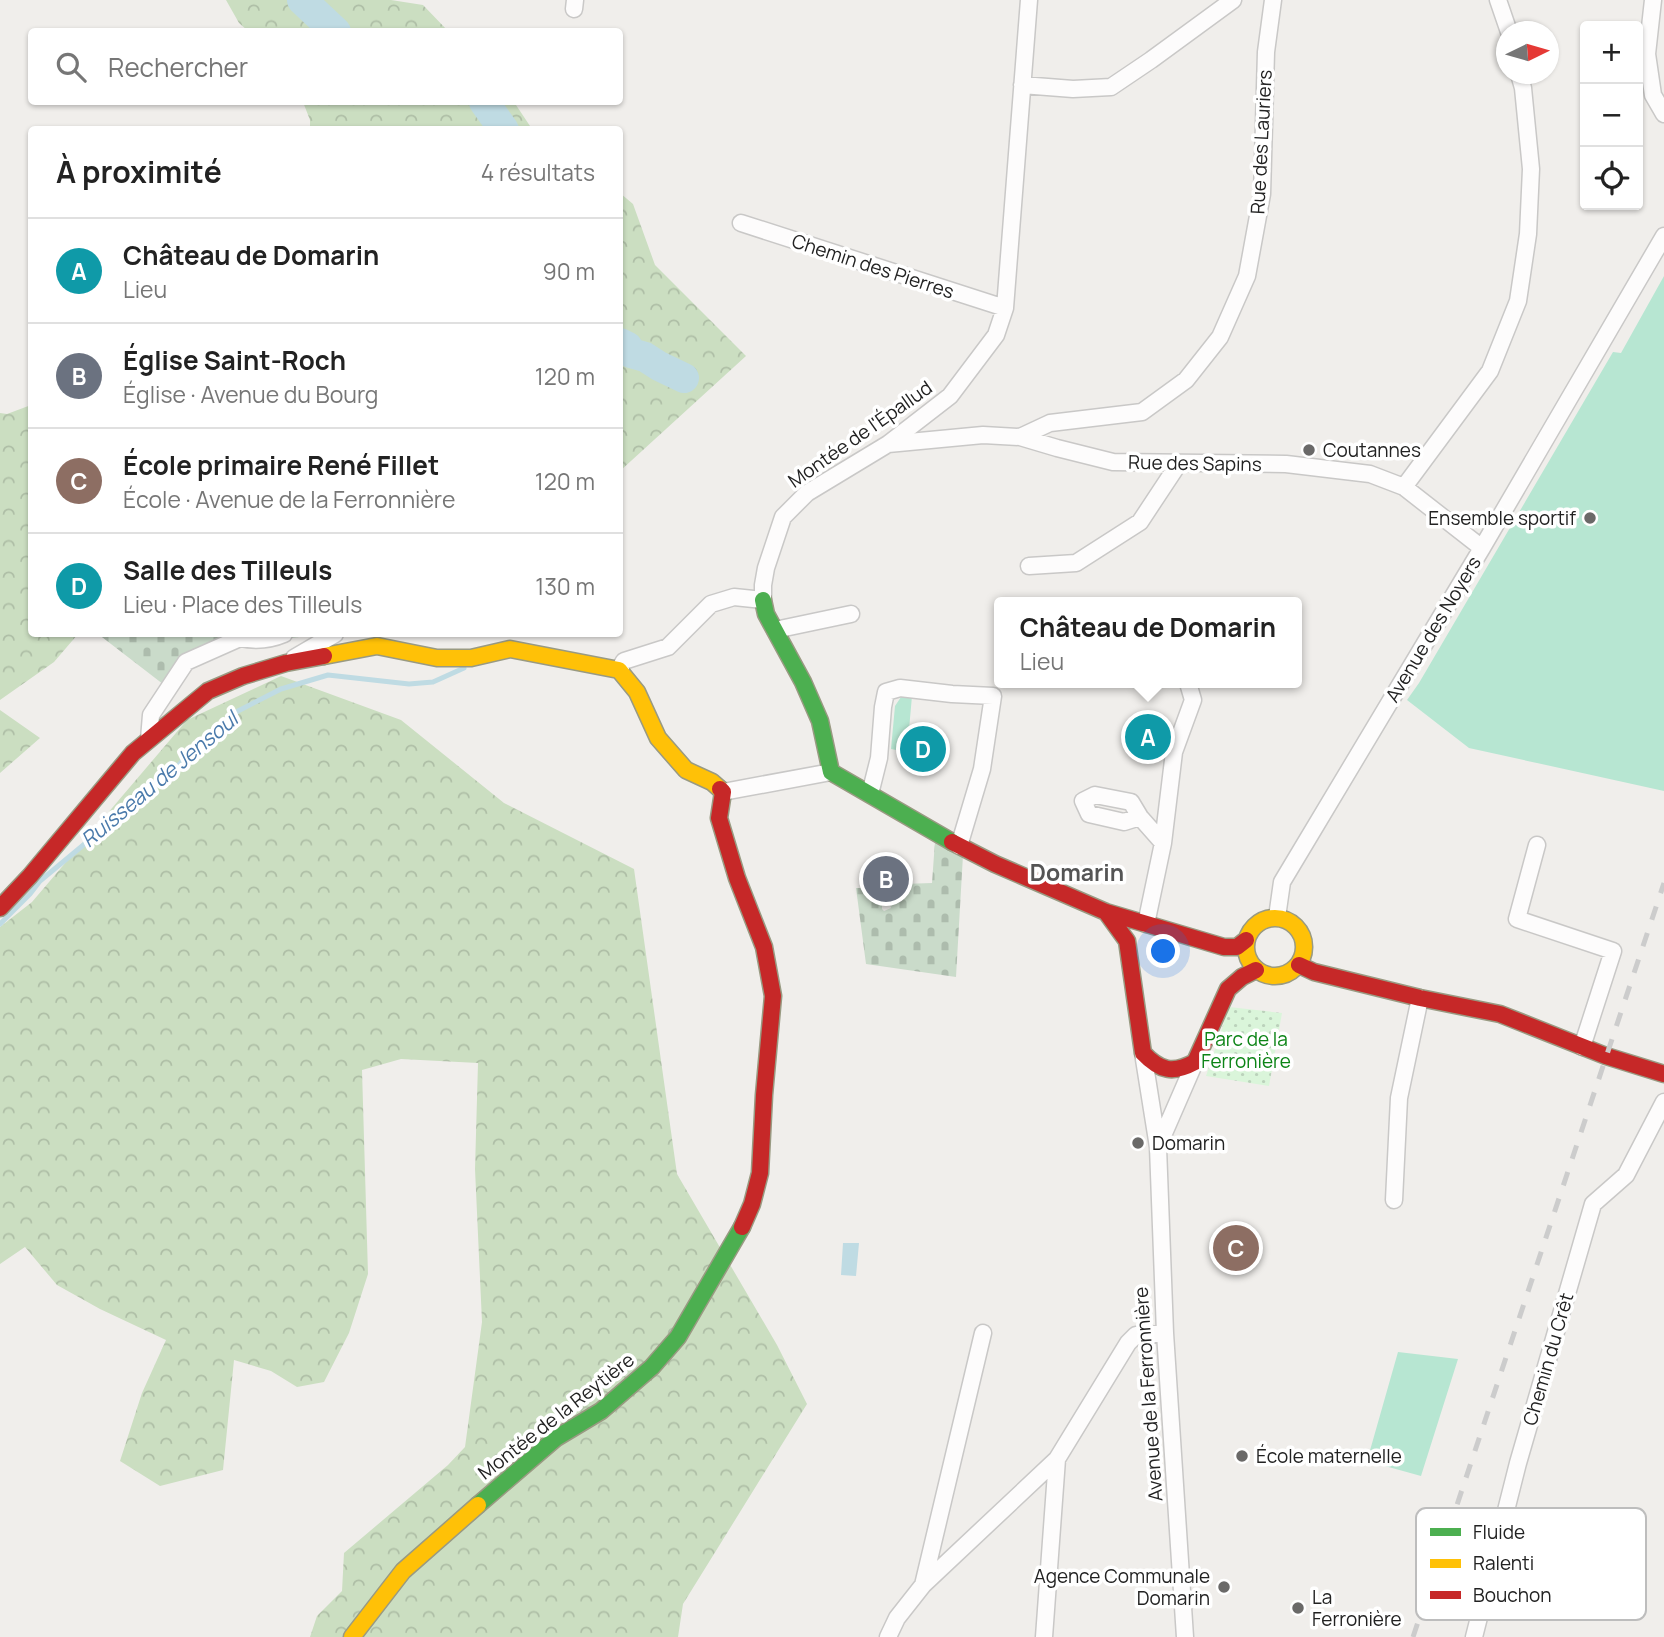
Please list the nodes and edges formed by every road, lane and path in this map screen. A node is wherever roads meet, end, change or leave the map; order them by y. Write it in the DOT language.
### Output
graph roads {
  1 [pos="1029,0"];
  2 [pos="1233,0"];
  3 [pos="1273,0"];
  4 [pos="1498,0"];
  5 [pos="1653,0"];
  6 [pos="1505,21"];
  7 [pos="1521,84"];
  8 [pos="1022,85"];
  9 [pos="1664,114"];
  10 [pos="741,223"];
  11 [pos="1664,236"];
  12 [pos="1005,308"];
  13 [pos="1020,437"];
  14 [pos="888,444"];
  15 [pos="1179,463"];
  16 [pos="1404,487"];
  17 [pos="1482,548"];
  18 [pos="1029,565"];
  19 [pos="762,600"];
  20 [pos="851,614"];
  21 [pos="775,630"];
  22 [pos="241,637"];
  23 [pos="246,637"];
  24 [pos="277,637"];
  25 [pos="330,637"];
  26 [pos="286,663"];
  27 [pos="619,670"];
  28 [pos="1189,688"];
  29 [pos="149,739"];
  30 [pos="831,772"];
  31 [pos="723,792"];
  32 [pos="870,794"];
  33 [pos="1140,817"];
  34 [pos="1163,843"];
  35 [pos="1537,845"];
  36 [pos="959,846"];
  37 [pos="0,908"];
  38 [pos="1106,912"];
  39 [pos="1277,917"];
  40 [pos="1152,925"];
  41 [pos="1246,940"];
  42 [pos="1127,941"];
  43 [pos="1224,947"];
  44 [pos="1299,965"];
  45 [pos="1256,970"];
  46 [pos="1228,989"];
  47 [pos="1420,998"];
  48 [pos="1582,1047"];
  49 [pos="1143,1053"];
  50 [pos="1195,1062"];
  51 [pos="1664,1074"];
  52 [pos="1664,1102"];
  53 [pos="1158,1147"];
  54 [pos="1394,1200"];
  55 [pos="983,1333"];
  56 [pos="1165,1333"];
  57 [pos="1057,1459"];
  58 [pos="1507,1508"];
  59 [pos="923,1585"];
  60 [pos="1478,1620"];
  61 [pos="352,1637"];
  62 [pos="888,1637"];
  63 [pos="1044,1637"];
  64 [pos="1185,1637"];
  65 [pos="1474,1637"];
  1 -- 8 [label="street, Montée de l'Épallud"];
  2 -- 8 [label="street"];
  3 -- 13 [label="street, Rue des Lauriers"];
  4 -- 6 [label="street"];
  5 -- 9 [label="street"];
  7 -- 16 [label="street"];
  8 -- 12 [label="street, Montée de l'Épallud"];
  10 -- 12 [label="street, Chemin des Pierres"];
  11 -- 17 [label="street, Avenue des Noyers"];
  12 -- 14 [label="street, Montée de l'Épallud"];
  13 -- 14 [label="street, Rue des Sapins"];
  13 -- 15 [label="street, Rue des Sapins"];
  14 -- 19 [label="street, Montée de l'Épallud"];
  15 -- 16 [label="street, Rue des Sapins"];
  15 -- 18 [label="street"];
  16 -- 17 [label="street, Rue des Sapins"];
  17 -- 39 [label="street, Avenue des Noyers"];
  19 -- 21 [label="street"];
  19 -- 27 [label="street"];
  20 -- 21 [label="street"];
  21 -- 30 [label="street"];
  22 -- 29 [label="street"];
  23 -- 24 [label="street"];
  25 -- 26 [label="street"];
  26 -- 27 [label="street"];
  26 -- 29 [label="street"];
  27 -- 31 [label="street"];
  28 -- 34 [label="street"];
  29 -- 37 [label="street"];
  30 -- 31 [label="street"];
  30 -- 32 [label="street"];
  31 -- 61 [label="street, Montée de la Reytière"];
  32 -- 36 [label="street"];
  32 -- 36 [label="street"];
  33 -- 34 [label="street"];
  34 -- 40 [label="street"];
  35 -- 48 [label="street"];
  36 -- 38 [label="street"];
  38 -- 40 [label="street"];
  38 -- 42 [label="street, Avenue de la Ferronnière"];
  39 -- 41 [label="street"];
  39 -- 44 [label="street"];
  40 -- 42 [label="street"];
  40 -- 43 [label="street"];
  41 -- 43 [label="street"];
  41 -- 45 [label="street"];
  42 -- 49 [label="street, Avenue de la Ferronnière"];
  43 -- 46 [label="street"];
  44 -- 45 [label="street"];
  44 -- 47 [label="street"];
  45 -- 46 [label="street"];
  46 -- 50 [label="street, Avenue de la Ferronnière"];
  47 -- 48 [label="street"];
  47 -- 54 [label="street"];
  48 -- 51 [label="street"];
  49 -- 50 [label="street"];
  49 -- 53 [label="street, Avenue de la Ferronnière"];
  50 -- 53 [label="street, Avenue de la Ferronnière"];
  52 -- 58 [label="street, Chemin du Crêt"];
  53 -- 56 [label="street, Avenue de la Ferronnière"];
  55 -- 59 [label="street"];
  56 -- 57 [label="street"];
  56 -- 64 [label="street, Avenue de la Ferronnière"];
  57 -- 59 [label="street"];
  57 -- 63 [label="street"];
  59 -- 62 [label="street"];
  60 -- 65 [label="street, Chemin du Crêt"];
}
